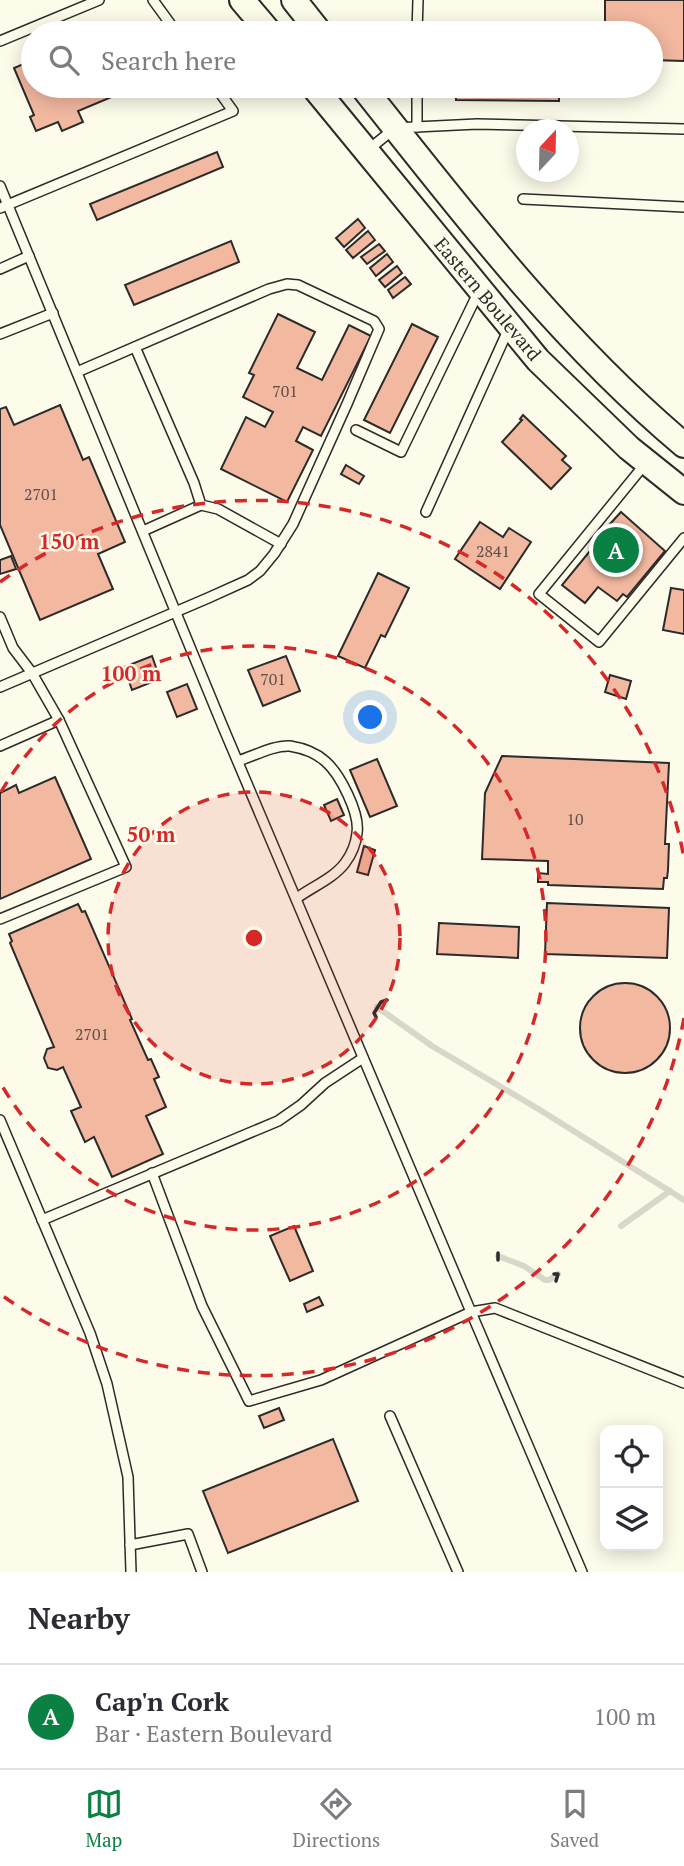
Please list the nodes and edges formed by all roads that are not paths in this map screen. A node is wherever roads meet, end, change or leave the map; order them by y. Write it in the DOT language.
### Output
graph roads {
  1 [pos="99,0"];
  2 [pos="153,0"];
  3 [pos="242,0"];
  4 [pos="294,0"];
  5 [pos="418,0"];
  6 [pos="48,21"];
  7 [pos="168,21"];
  8 [pos="260,21"];
  9 [pos="311,21"];
  10 [pos="417,21"];
  11 [pos="21,32"];
  12 [pos="0,41"];
  13 [pos="224,98"];
  14 [pos="323,98"];
  15 [pos="375,98"];
  16 [pos="414,98"];
  17 [pos="406,127"];
  18 [pos="684,129"];
  19 [pos="367,151"];
  20 [pos="0,186"];
  21 [pos="523,199"];
  22 [pos="4,206"];
  23 [pos="684,207"];
  24 [pos="29,256"];
  25 [pos="0,269"];
  26 [pos="479,289"];
  27 [pos="53,313"];
  28 [pos="509,327"];
  29 [pos="0,334"];
  30 [pos="135,347"];
  31 [pos="77,372"];
  32 [pos="356,430"];
  33 [pos="684,445"];
  34 [pos="646,463"];
  35 [pos="684,492"];
  36 [pos="201,505"];
  37 [pos="426,512"];
  38 [pos="143,531"];
  39 [pos="684,538"];
  40 [pos="281,544"];
  41 [pos="177,612"];
  42 [pos="0,617"];
  43 [pos="32,673"];
  44 [pos="0,687"];
  45 [pos="59,720"];
  46 [pos="0,746"];
  47 [pos="239,761"];
  48 [pos="297,898"];
  49 [pos="0,919"];
  50 [pos="363,1058"];
  51 [pos="0,1120"];
  52 [pos="152,1173"];
  53 [pos="42,1220"];
  54 [pos="471,1312"];
  55 [pos="684,1383"];
  56 [pos="390,1416"];
  57 [pos="130,1545"];
  58 [pos="131,1572"];
  59 [pos="202,1572"];
  60 [pos="458,1572"];
  61 [pos="582,1572"];
  1 -- 6 [label="lane"];
  2 -- 7 [label="lane"];
  3 -- 8 [label="main road"];
  4 -- 9 [label="main road"];
  5 -- 10 [label="lane"];
  11 -- 12 [label="lane"];
  13 -- 22 [label="lane"];
  14 -- 19 [label="main road, Eastern Boulevard"];
  15 -- 17 [label="main road, Eastern Boulevard"];
  16 -- 17 [label="lane"];
  17 -- 18 [label="lane"];
  17 -- 19 [label="lane"];
  17 -- 33 [label="main road, Eastern Boulevard"];
  19 -- 26 [label="main road, Eastern Boulevard"];
  20 -- 22 [label="lane"];
  21 -- 23 [label="lane"];
  22 -- 24 [label="lane"];
  24 -- 25 [label="lane"];
  24 -- 27 [label="lane"];
  26 -- 28 [label="main road, Eastern Boulevard"];
  26 -- 32 [label="lane"];
  27 -- 29 [label="lane"];
  27 -- 31 [label="lane"];
  28 -- 34 [label="main road, Eastern Boulevard"];
  28 -- 37 [label="lane"];
  30 -- 31 [label="lane"];
  30 -- 36 [label="lane"];
  30 -- 40 [label="lane"];
  31 -- 38 [label="lane"];
  34 -- 35 [label="main road, Eastern Boulevard"];
  34 -- 39 [label="lane"];
  36 -- 38 [label="lane"];
  36 -- 40 [label="lane"];
  38 -- 41 [label="lane"];
  40 -- 41 [label="lane"];
  41 -- 43 [label="lane"];
  41 -- 47 [label="lane"];
  42 -- 43 [label="lane"];
  43 -- 44 [label="lane"];
  43 -- 45 [label="lane"];
  45 -- 46 [label="lane"];
  45 -- 49 [label="lane"];
  47 -- 48 [label="lane"];
  47 -- 48 [label="lane"];
  48 -- 50 [label="lane"];
  50 -- 52 [label="lane"];
  50 -- 54 [label="lane"];
  51 -- 53 [label="lane"];
  52 -- 53 [label="lane"];
  52 -- 54 [label="lane"];
  53 -- 57 [label="lane"];
  54 -- 55 [label="lane"];
  54 -- 61 [label="lane"];
  56 -- 60 [label="lane"];
  57 -- 58 [label="lane"];
  57 -- 59 [label="lane"];
}
